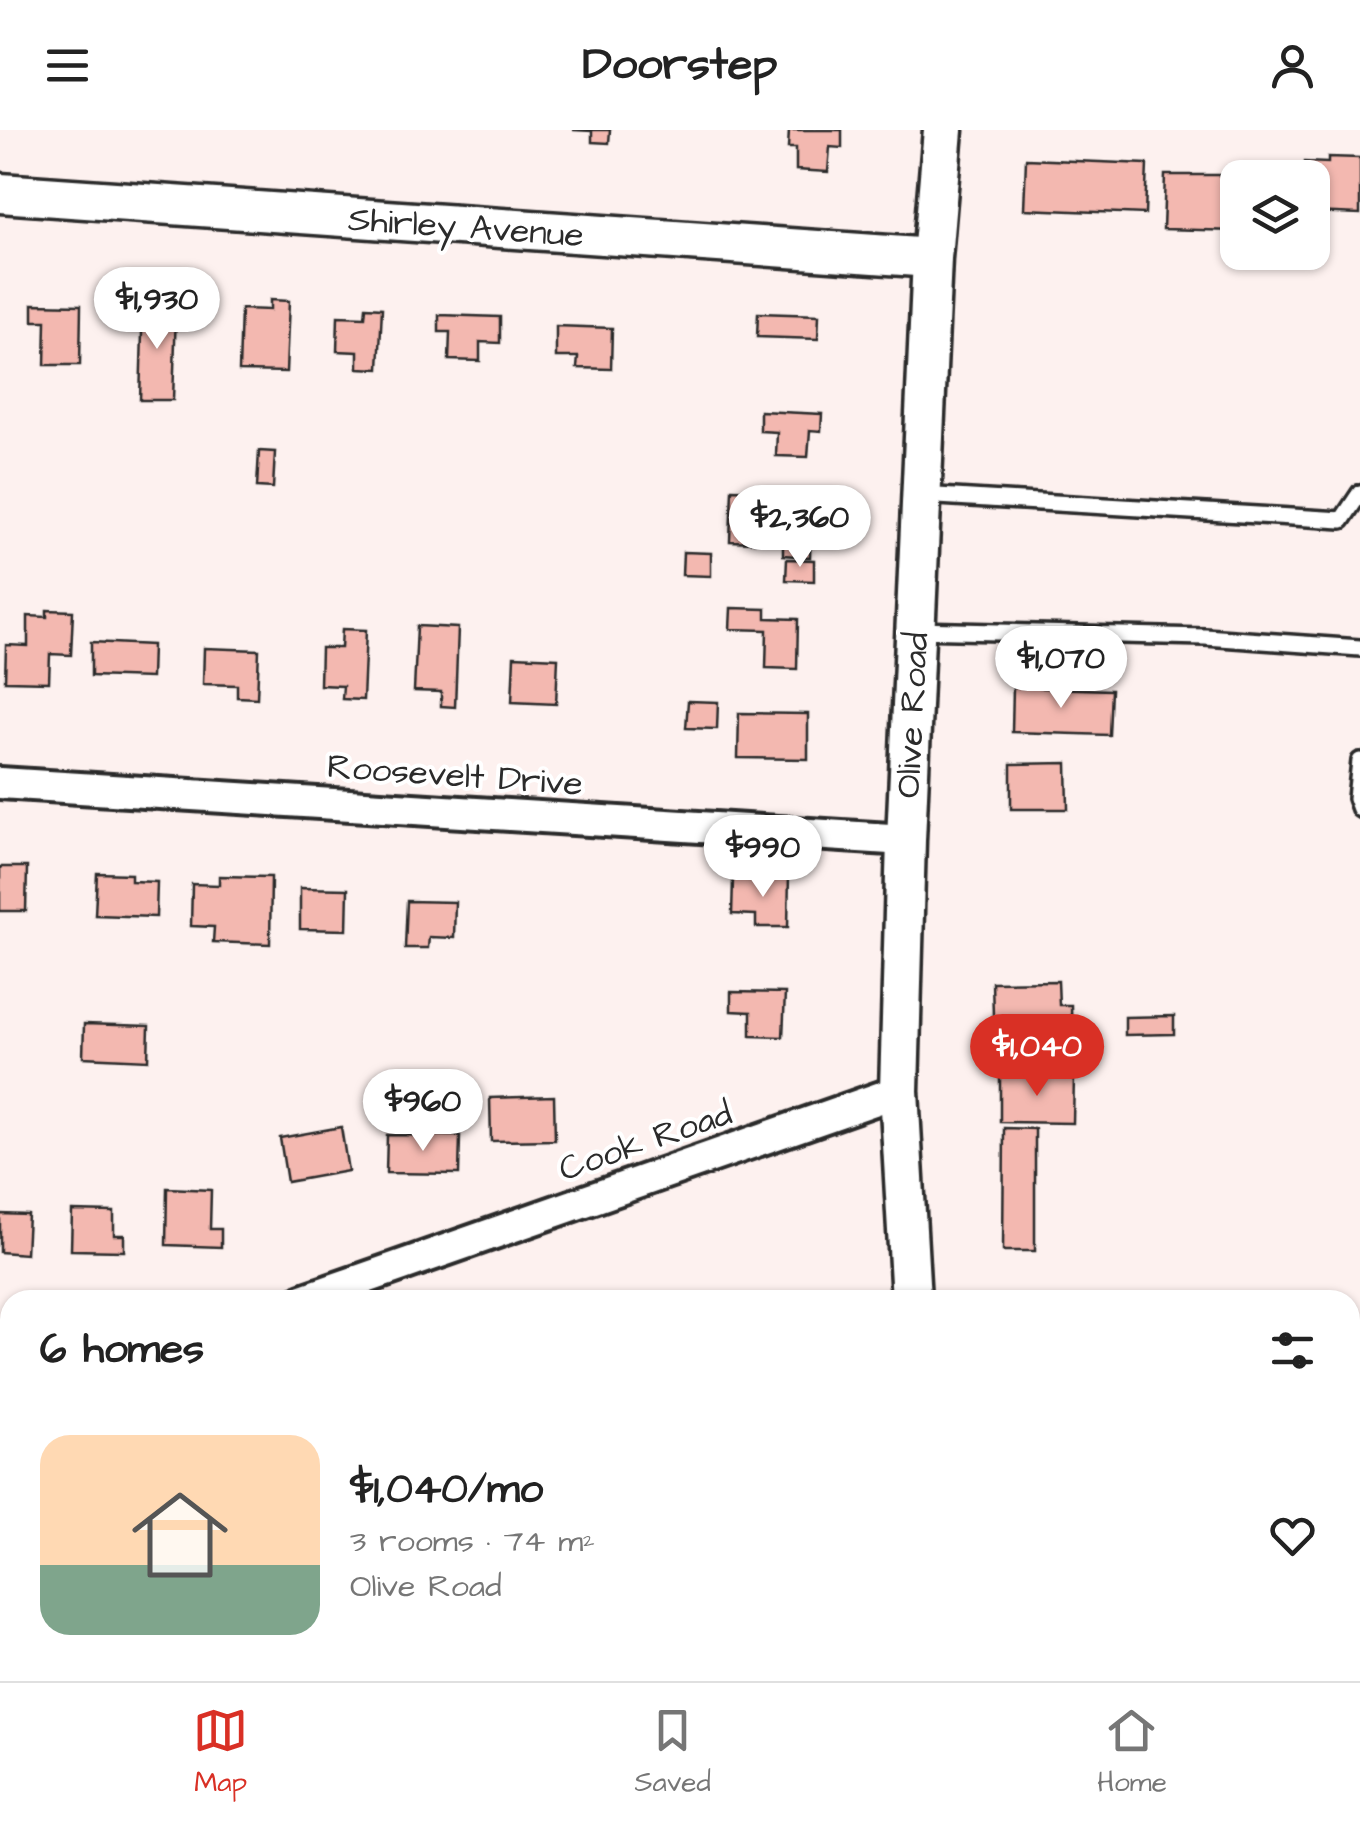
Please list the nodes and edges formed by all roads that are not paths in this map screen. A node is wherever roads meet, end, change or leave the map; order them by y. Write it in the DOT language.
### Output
graph roads {
  1 [pos="943,130"];
  2 [pos="0,193"];
  3 [pos="932,258"];
  4 [pos="1360,493"];
  5 [pos="921,495"];
  6 [pos="1342,520"];
  7 [pos="1360,521"];
  8 [pos="915,630"];
  9 [pos="1360,648"];
  10 [pos="1360,761"];
  11 [pos="0,783"];
  12 [pos="1360,809"];
  13 [pos="906,840"];
  14 [pos="899,1090"];
  15 [pos="331,1290"];
  16 [pos="910,1290"];
  1 -- 3 [label="street, Olive Road"];
  2 -- 3 [label="street, Shirley Avenue"];
  3 -- 5 [label="street, Olive Road"];
  4 -- 6 [label="lane"];
  5 -- 6 [label="lane"];
  5 -- 8 [label="street, Olive Road"];
  6 -- 7 [label="lane"];
  8 -- 9 [label="lane"];
  8 -- 13 [label="street, Olive Road"];
  10 -- 12 [label="lane"];
  11 -- 13 [label="street, Roosevelt Drive"];
  13 -- 14 [label="street, Olive Road"];
  14 -- 15 [label="street, Cook Road"];
  14 -- 16 [label="street, Olive Road"];
}
